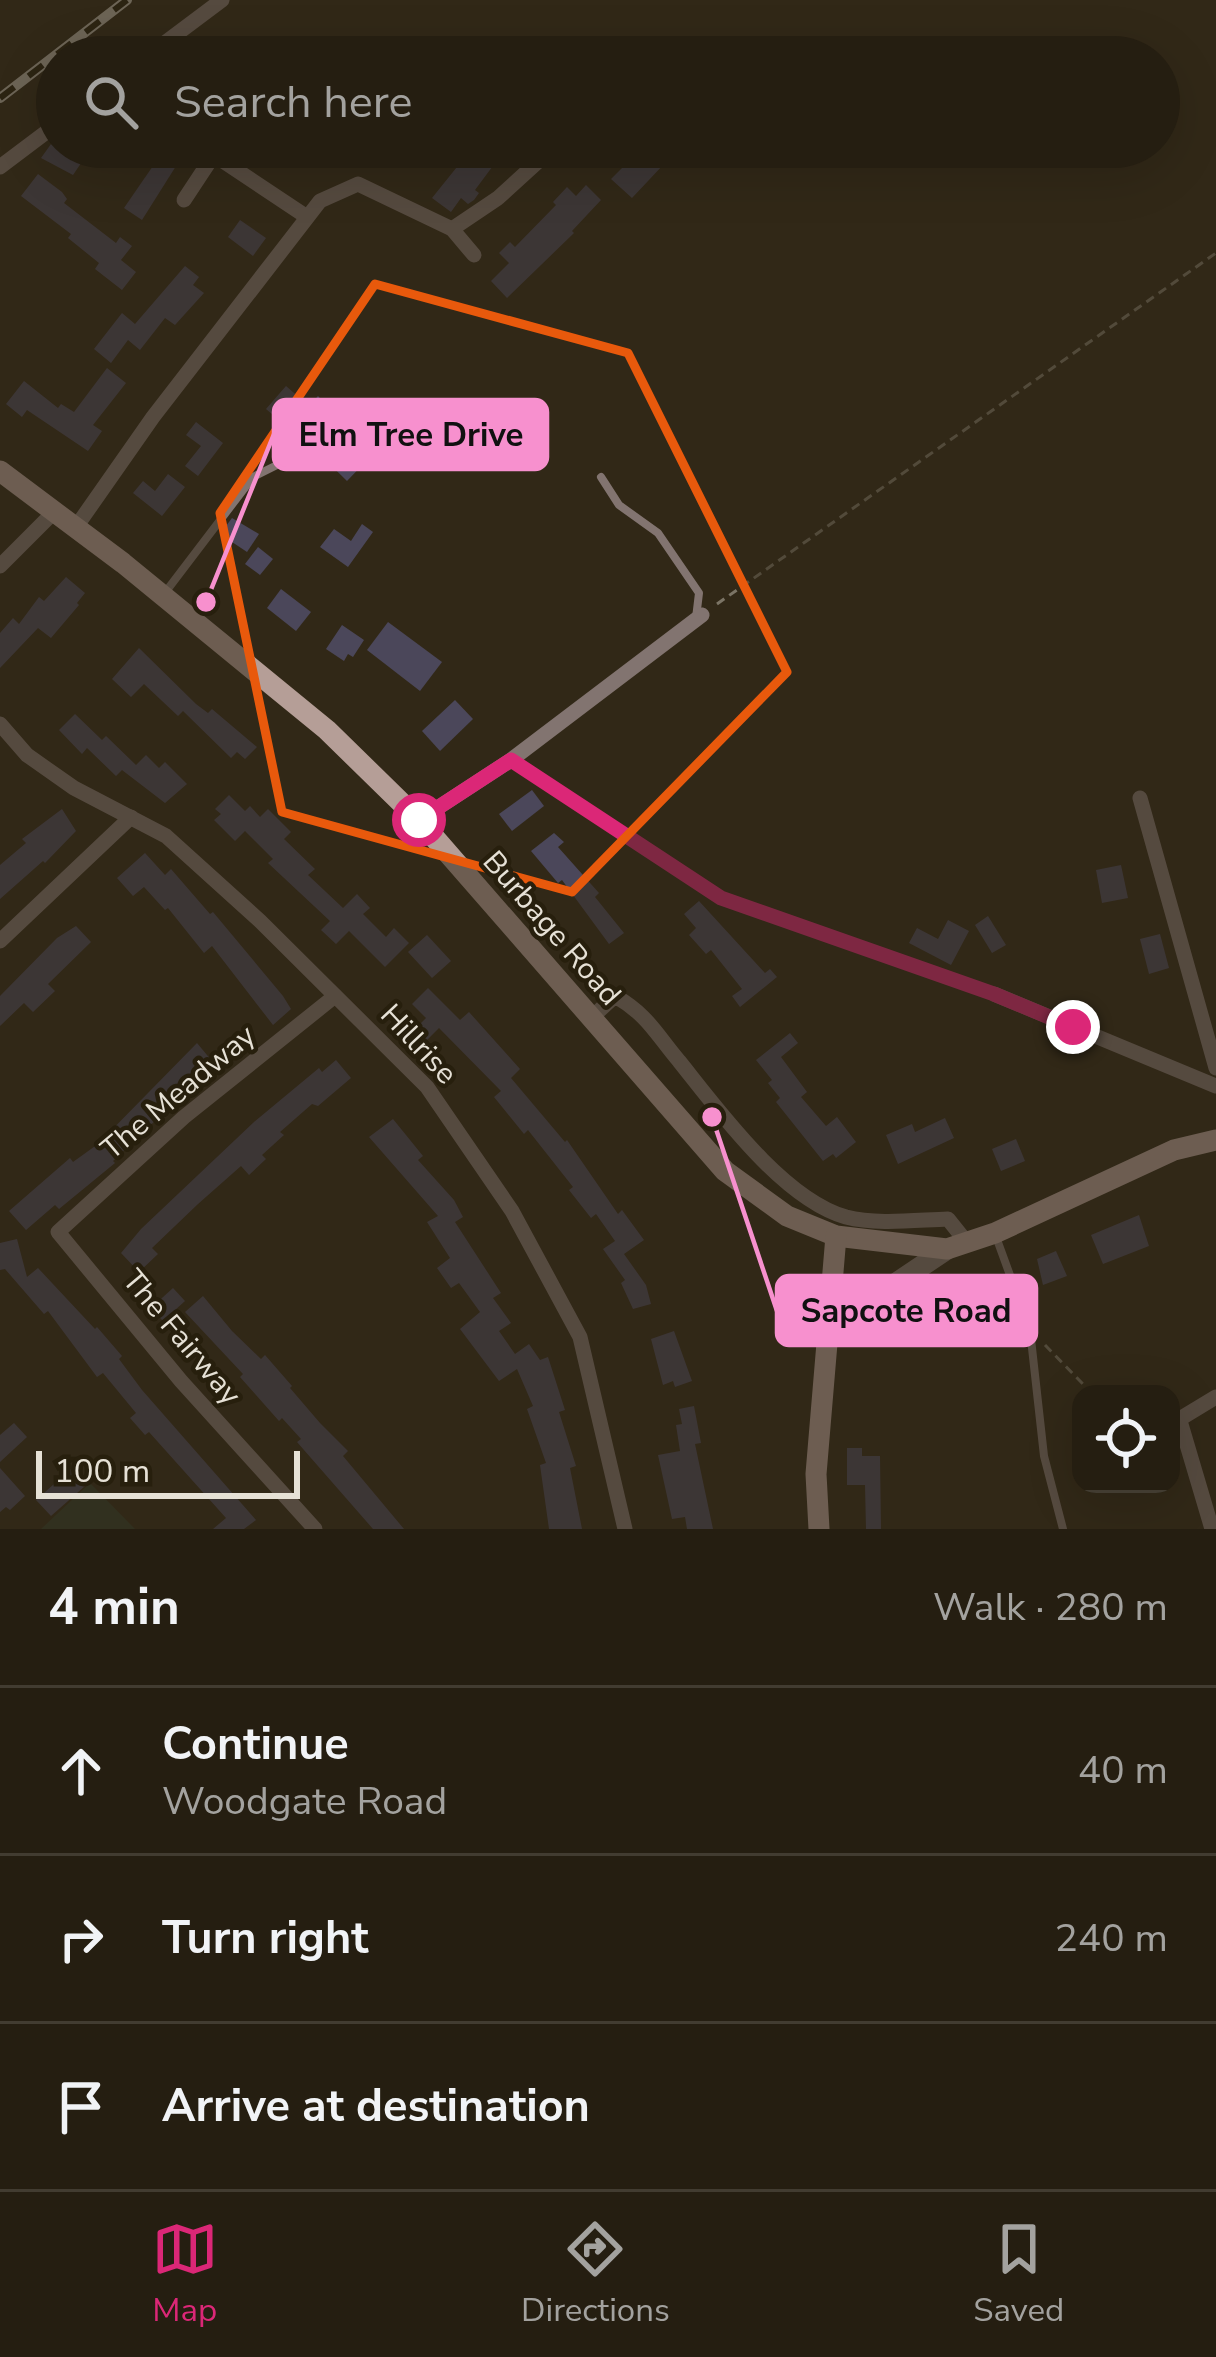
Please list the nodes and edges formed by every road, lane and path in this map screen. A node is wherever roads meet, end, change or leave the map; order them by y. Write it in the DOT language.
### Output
graph roads {
  1 [pos="222,0"];
  2 [pos="174,36"];
  3 [pos="36,140"];
  4 [pos="0,167"];
  5 [pos="205,168"];
  6 [pos="239,168"];
  7 [pos="531,168"];
  8 [pos="184,200"];
  9 [pos="307,217"];
  10 [pos="452,229"];
  11 [pos="1216,253"];
  12 [pos="473,255"];
  13 [pos="277,464"];
  14 [pos="0,471"];
  15 [pos="601,477"];
  16 [pos="55,511"];
  17 [pos="76,526"];
  18 [pos="0,566"];
  19 [pos="163,596"];
  20 [pos="699,617"];
  21 [pos="0,724"];
  22 [pos="511,760"];
  23 [pos="1140,798"];
  24 [pos="130,817"];
  25 [pos="419,820"];
  26 [pos="0,941"];
  27 [pos="994,994"];
  28 [pos="335,996"];
  29 [pos="590,1019"];
  30 [pos="1216,1068"];
  31 [pos="1216,1086"];
  32 [pos="1216,1139"];
  33 [pos="58,1232"];
  34 [pos="995,1233"];
  35 [pos="836,1236"];
  36 [pos="957,1246"];
  37 [pos="828,1329"];
  38 [pos="1030,1330"];
  39 [pos="1083,1385"];
  40 [pos="1216,1397"];
  41 [pos="1180,1419"];
  42 [pos="1180,1436"];
  43 [pos="1213,1528"];
  44 [pos="315,1529"];
  45 [pos="625,1529"];
  46 [pos="819,1529"];
  47 [pos="1063,1529"];
  1 -- 2 [label="street"];
  3 -- 4 [label="street"];
  5 -- 8 [label="street"];
  6 -- 9 [label="street"];
  7 -- 10 [label="street"];
  9 -- 10 [label="street"];
  9 -- 17 [label="street"];
  10 -- 12 [label="street"];
  11 -- 20 [label="path"];
  13 -- 19 [label="lane"];
  14 -- 16 [label="main road, Burbage Road"];
  15 -- 20 [label="lane"];
  16 -- 17 [label="main road, Burbage Road"];
  16 -- 18 [label="street"];
  17 -- 19 [label="main road, Burbage Road"];
  19 -- 25 [label="main road, Burbage Road"];
  20 -- 22 [label="street"];
  21 -- 24 [label="street, Hillrise"];
  22 -- 25 [label="street"];
  22 -- 27 [label="path"];
  23 -- 30 [label="street"];
  24 -- 26 [label="street"];
  24 -- 28 [label="street, Hillrise"];
  25 -- 29 [label="main road, Burbage Road"];
  27 -- 31 [label="street"];
  28 -- 33 [label="street, The Meadway"];
  28 -- 45 [label="street, Hillrise"];
  29 -- 35 [label="main road, Burbage Road"];
  29 -- 36 [label="street"];
  32 -- 34 [label="main road"];
  33 -- 44 [label="street, The Fairway"];
  34 -- 36 [label="main road"];
  34 -- 38 [label="lane"];
  35 -- 36 [label="main road, Burbage Road"];
  35 -- 37 [label="main road"];
  36 -- 37 [label="street"];
  37 -- 46 [label="main road"];
  38 -- 39 [label="path"];
  38 -- 47 [label="lane"];
  40 -- 41 [label="street"];
  42 -- 43 [label="street"];
}
